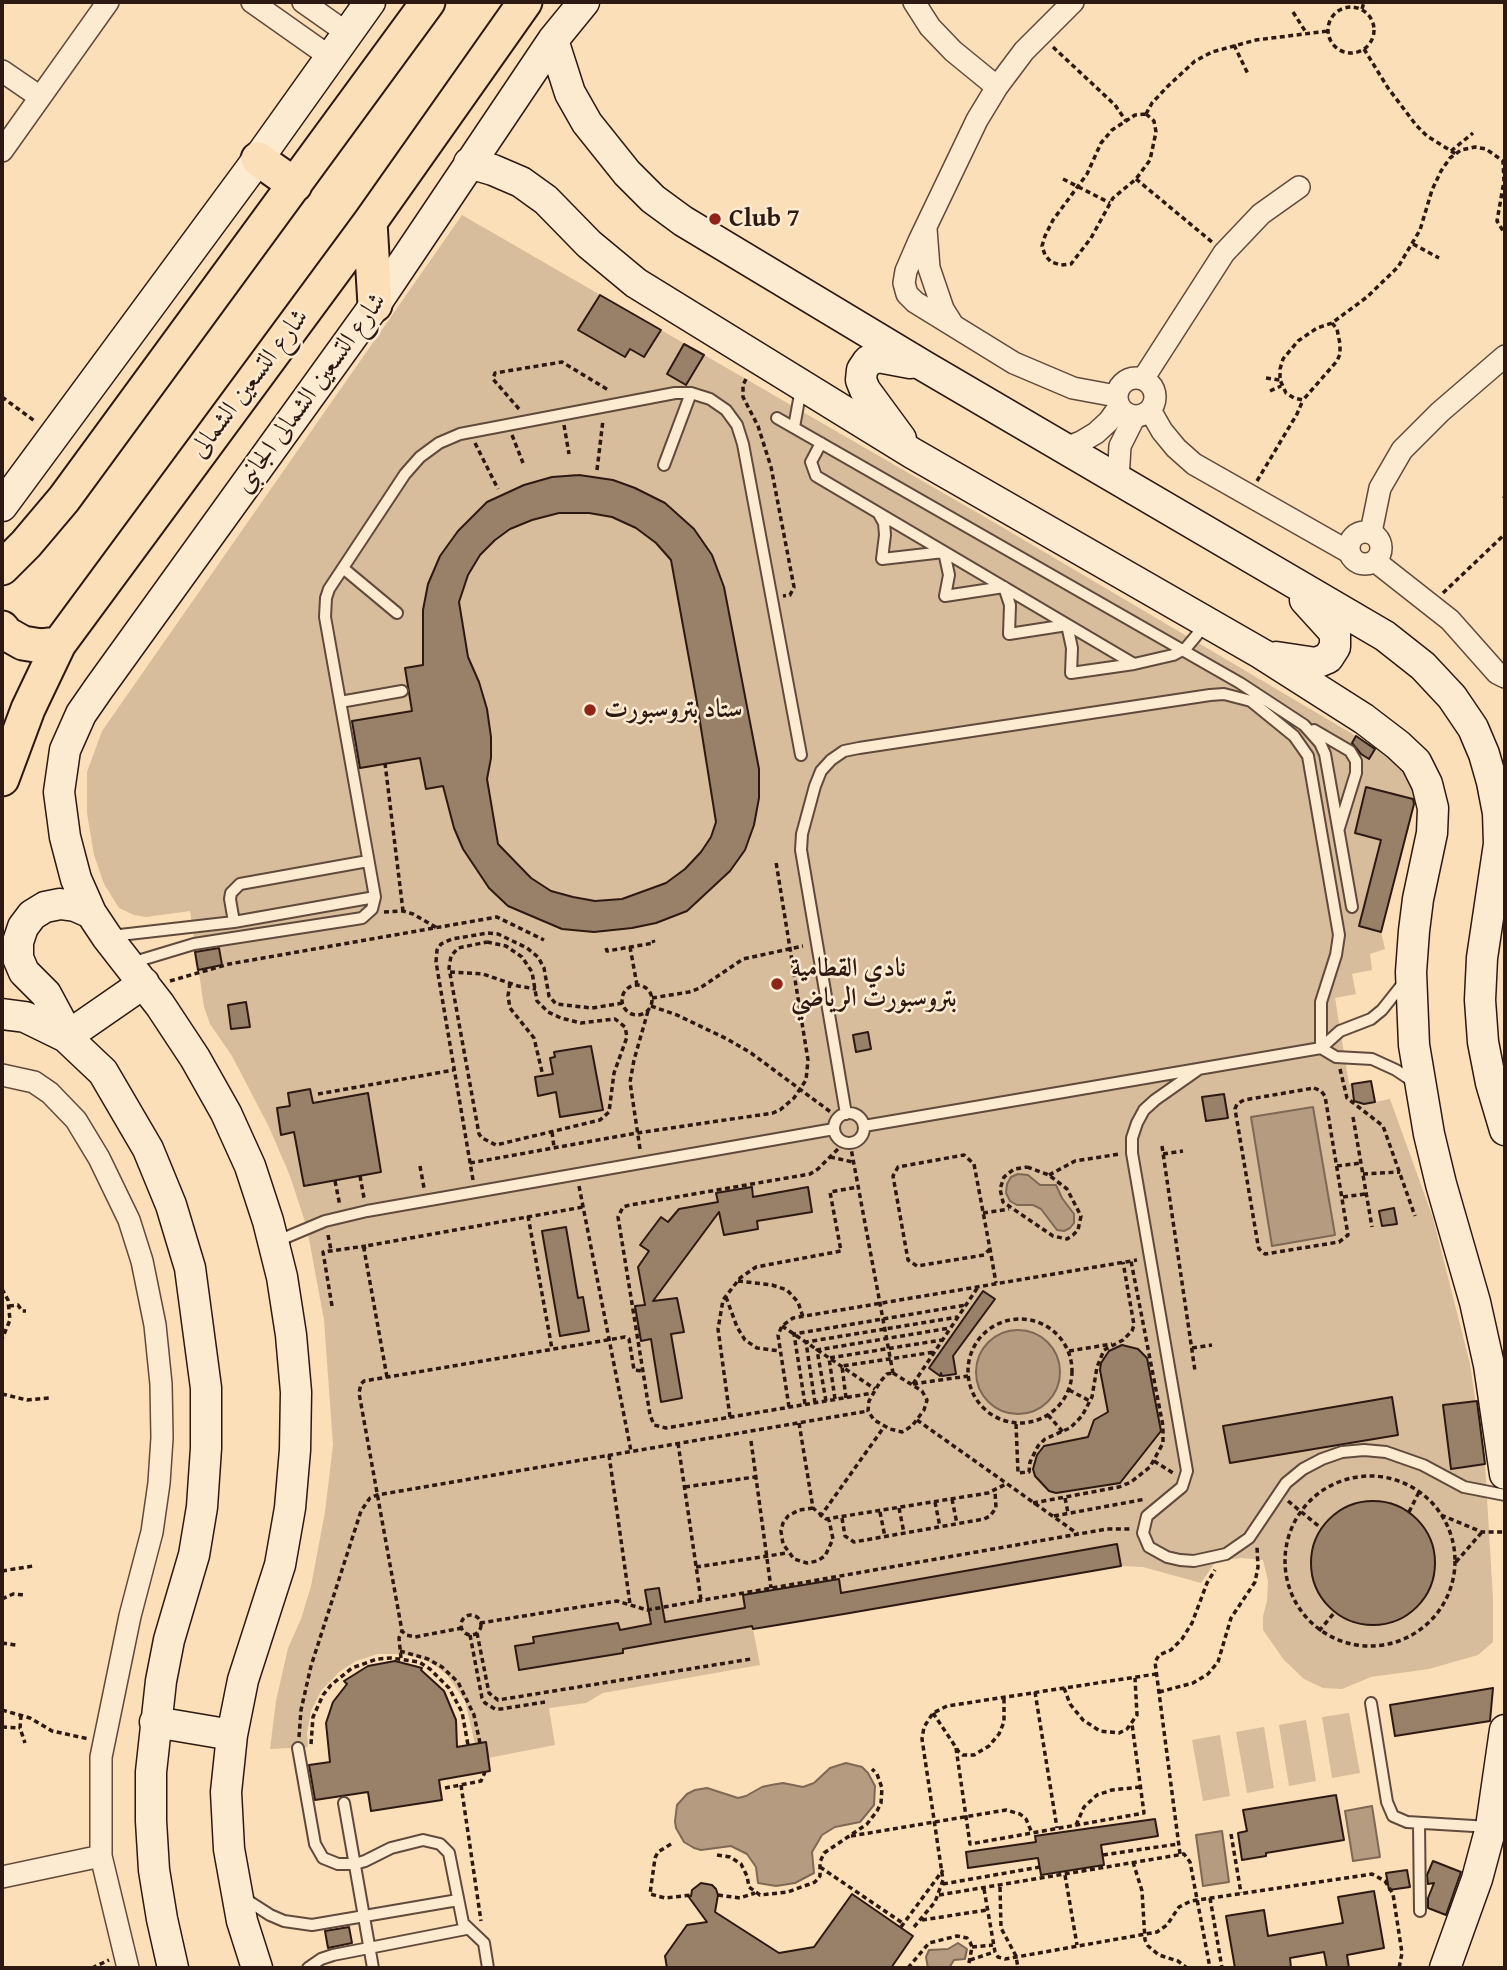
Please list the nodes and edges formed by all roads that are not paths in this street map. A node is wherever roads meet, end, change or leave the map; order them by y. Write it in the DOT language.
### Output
graph roads {
  1 [pos="108,2"];
  2 [pos="252,2"];
  3 [pos="303,2"];
  4 [pos="370,2"];
  5 [pos="428,2"];
  6 [pos="525,2"];
  7 [pos="584,2"];
  8 [pos="915,2"];
  9 [pos="1073,2"];
  10 [pos="347,33"];
  11 [pos="553,40"];
  12 [pos="330,57"];
  13 [pos="2,71"];
  14 [pos="997,87"];
  15 [pos="40,97"];
  16 [pos="2,151"];
  17 [pos="258,159"];
  18 [pos="469,163"];
  19 [pos="295,185"];
  20 [pos="1299,187"];
  21 [pos="370,222"];
  22 [pos="926,227"];
  23 [pos="929,268"];
  24 [pos="906,271"];
  25 [pos="937,295"];
  26 [pos="915,303"];
  27 [pos="375,305"];
  28 [pos="954,327"];
  29 [pos="1505,355"];
  30 [pos="924,366"];
  31 [pos="1143,379"];
  32 [pos="801,385"];
  33 [pos="691,393"];
  34 [pos="1130,407"];
  35 [pos="777,418"];
  36 [pos="794,427"];
  37 [pos="821,443"];
  38 [pos="1065,448"];
  39 [pos="912,453"];
  40 [pos="664,465"];
  41 [pos="1118,480"];
  42 [pos="2,506"];
  43 [pos="879,514"];
  44 [pos="1371,532"];
  45 [pos="944,552"];
  46 [pos="1349,552"];
  47 [pos="1375,561"];
  48 [pos="2,568"];
  49 [pos="342,568"];
  50 [pos="1283,577"];
  51 [pos="1003,587"];
  52 [pos="397,613"];
  53 [pos="1208,622"];
  54 [pos="1067,625"];
  55 [pos="2,628"];
  56 [pos="59,644"];
  57 [pos="1182,652"];
  58 [pos="1262,654"];
  59 [pos="1134,664"];
  60 [pos="1505,677"];
  61 [pos="402,691"];
  62 [pos="340,702"];
  63 [pos="1304,725"];
  64 [pos="801,755"];
  65 [pos="2,779"];
  66 [pos="1339,831"];
  67 [pos="368,861"];
  68 [pos="375,897"];
  69 [pos="1352,907"];
  70 [pos="234,922"];
  71 [pos="99,925"];
  72 [pos="1411,972"];
  73 [pos="140,978"];
  74 [pos="2,1014"];
  75 [pos="66,1037"];
  76 [pos="1321,1048"];
  77 [pos="1199,1069"];
  78 [pos="2,1075"];
  79 [pos="1420,1086"];
  80 [pos="846,1114"];
  81 [pos="864,1126"];
  82 [pos="834,1129"];
  83 [pos="1505,1130"];
  84 [pos="274,1242"];
  85 [pos="1505,1474"];
  86 [pos="1505,1495"];
  87 [pos="1371,1703"];
  88 [pos="155,1722"];
  89 [pos="1505,1730"];
  90 [pos="232,1735"];
  91 [pos="298,1754"];
  92 [pos="344,1803"];
  93 [pos="1419,1823"];
  94 [pos="1490,1826"];
  95 [pos="101,1856"];
  96 [pos="355,1864"];
  97 [pos="2,1877"];
  98 [pos="237,1894"];
  99 [pos="458,1900"];
  100 [pos="1420,1911"];
  101 [pos="365,1917"];
  102 [pos="467,1928"];
  103 [pos="370,1947"];
  104 [pos="128,1968"];
  105 [pos="173,1968"];
  106 [pos="257,1968"];
  107 [pos="308,1968"];
  108 [pos="373,1968"];
  109 [pos="488,1968"];
  110 [pos="1445,1968"];
  1 -- 15 [label="street"];
  2 -- 12 [label="street"];
  3 -- 10 [label="street"];
  4 -- 10 [label="street"];
  5 -- 19 [label="main road"];
  6 -- 21 [label="main road, شارع التسعين الشمالى"];
  7 -- 11 [label="street, شارع التسعين الشمالى الجانبى"];
  8 -- 14 [label="street"];
  9 -- 14 [label="street"];
  10 -- 12 [label="street"];
  11 -- 18 [label="street, شارع التسعين الشمالى الجانبى"];
  11 -- 30 [label="street"];
  12 -- 17 [label="street"];
  13 -- 15 [label="street"];
  14 -- 22 [label="street"];
  15 -- 16 [label="street"];
  17 -- 19 [label="main road"];
  17 -- 42 [label="street"];
  18 -- 27 [label="street, شارع التسعين الشمالى الجانبى"];
  18 -- 32 [label="street"];
  19 -- 48 [label="main road"];
  20 -- 31 [label="street"];
  21 -- 27 [label="main road"];
  21 -- 56 [label="main road, شارع التسعين الشمالى"];
  22 -- 23 [label="street"];
  22 -- 24 [label="street"];
  23 -- 24 [label="street"];
  23 -- 25 [label="street"];
  24 -- 26 [label="street"];
  25 -- 26 [label="street"];
  25 -- 28 [label="street"];
  26 -- 28 [label="street"];
  27 -- 71 [label="street, شارع التسعين الشمالى الجانبى"];
  28 -- 34 [label="street"];
  29 -- 44 [label="street"];
  30 -- 38 [label="street"];
  30 -- 39 [label="street"];
  31 -- 34 [label="street"];
  31 -- 34 [label="street"];
  32 -- 36 [label="lane"];
  32 -- 39 [label="street"];
  33 -- 40 [label="lane"];
  33 -- 49 [label="lane"];
  33 -- 64 [label="lane"];
  34 -- 38 [label="street"];
  34 -- 41 [label="street"];
  34 -- 46 [label="street"];
  35 -- 36 [label="lane"];
  36 -- 37 [label="lane"];
  37 -- 43 [label="lane"];
  37 -- 57 [label="lane"];
  38 -- 41 [label="street"];
  39 -- 53 [label="street"];
  41 -- 50 [label="street"];
  43 -- 45 [label="lane"];
  43 -- 45 [label="lane"];
  44 -- 46 [label="street"];
  44 -- 47 [label="street"];
  45 -- 51 [label="lane"];
  45 -- 51 [label="lane"];
  46 -- 47 [label="street"];
  47 -- 60 [label="street"];
  49 -- 52 [label="lane"];
  49 -- 62 [label="lane"];
  50 -- 58 [label="street"];
  50 -- 83 [label="street"];
  51 -- 54 [label="lane"];
  51 -- 54 [label="lane"];
  53 -- 57 [label="lane"];
  53 -- 58 [label="street"];
  54 -- 59 [label="lane"];
  54 -- 59 [label="lane"];
  55 -- 56 [label="main road"];
  56 -- 65 [label="main road, شارع التسعين الشمالى"];
  57 -- 59 [label="lane"];
  57 -- 63 [label="lane"];
  58 -- 72 [label="street"];
  61 -- 62 [label="lane"];
  62 -- 67 [label="lane"];
  63 -- 66 [label="lane"];
  63 -- 66 [label="lane"];
  66 -- 69 [label="lane"];
  67 -- 68 [label="lane"];
  67 -- 70 [label="lane"];
  68 -- 70 [label="lane"];
  68 -- 73 [label="lane"];
  70 -- 71 [label="lane"];
  71 -- 73 [label="street, شارع التسعين الشمالى الجانبى"];
  71 -- 75 [label="street"];
  72 -- 76 [label="lane"];
  72 -- 79 [label="street"];
  73 -- 75 [label="street"];
  73 -- 84 [label="street, شارع التسعين الشمالى الجانبى"];
  74 -- 75 [label="street"];
  75 -- 88 [label="street"];
  76 -- 77 [label="lane"];
  76 -- 79 [label="lane"];
  76 -- 80 [label="lane"];
  77 -- 81 [label="lane"];
  77 -- 86 [label="lane"];
  78 -- 95 [label="street"];
  79 -- 85 [label="street"];
  80 -- 81 [label="lane"];
  80 -- 82 [label="lane"];
  81 -- 82 [label="lane"];
  82 -- 84 [label="lane"];
  84 -- 90 [label="street, شارع التسعين الشمالى الجانبى"];
  87 -- 93 [label="lane"];
  88 -- 90 [label="street"];
  88 -- 105 [label="street"];
  89 -- 94 [label="street"];
  90 -- 98 [label="street, شارع التسعين الشمالى الجانبى"];
  91 -- 96 [label="lane"];
  92 -- 96 [label="lane"];
  93 -- 94 [label="lane"];
  93 -- 100 [label="lane"];
  94 -- 110 [label="street"];
  95 -- 97 [label="street"];
  95 -- 104 [label="street"];
  96 -- 99 [label="lane"];
  96 -- 101 [label="lane"];
  98 -- 101 [label="lane"];
  98 -- 106 [label="street, شارع التسعين الشمالى الجانبى"];
  99 -- 101 [label="lane"];
  99 -- 102 [label="lane"];
  101 -- 103 [label="lane"];
  102 -- 103 [label="lane"];
  102 -- 109 [label="lane"];
  103 -- 107 [label="lane"];
  103 -- 108 [label="lane"];
}
